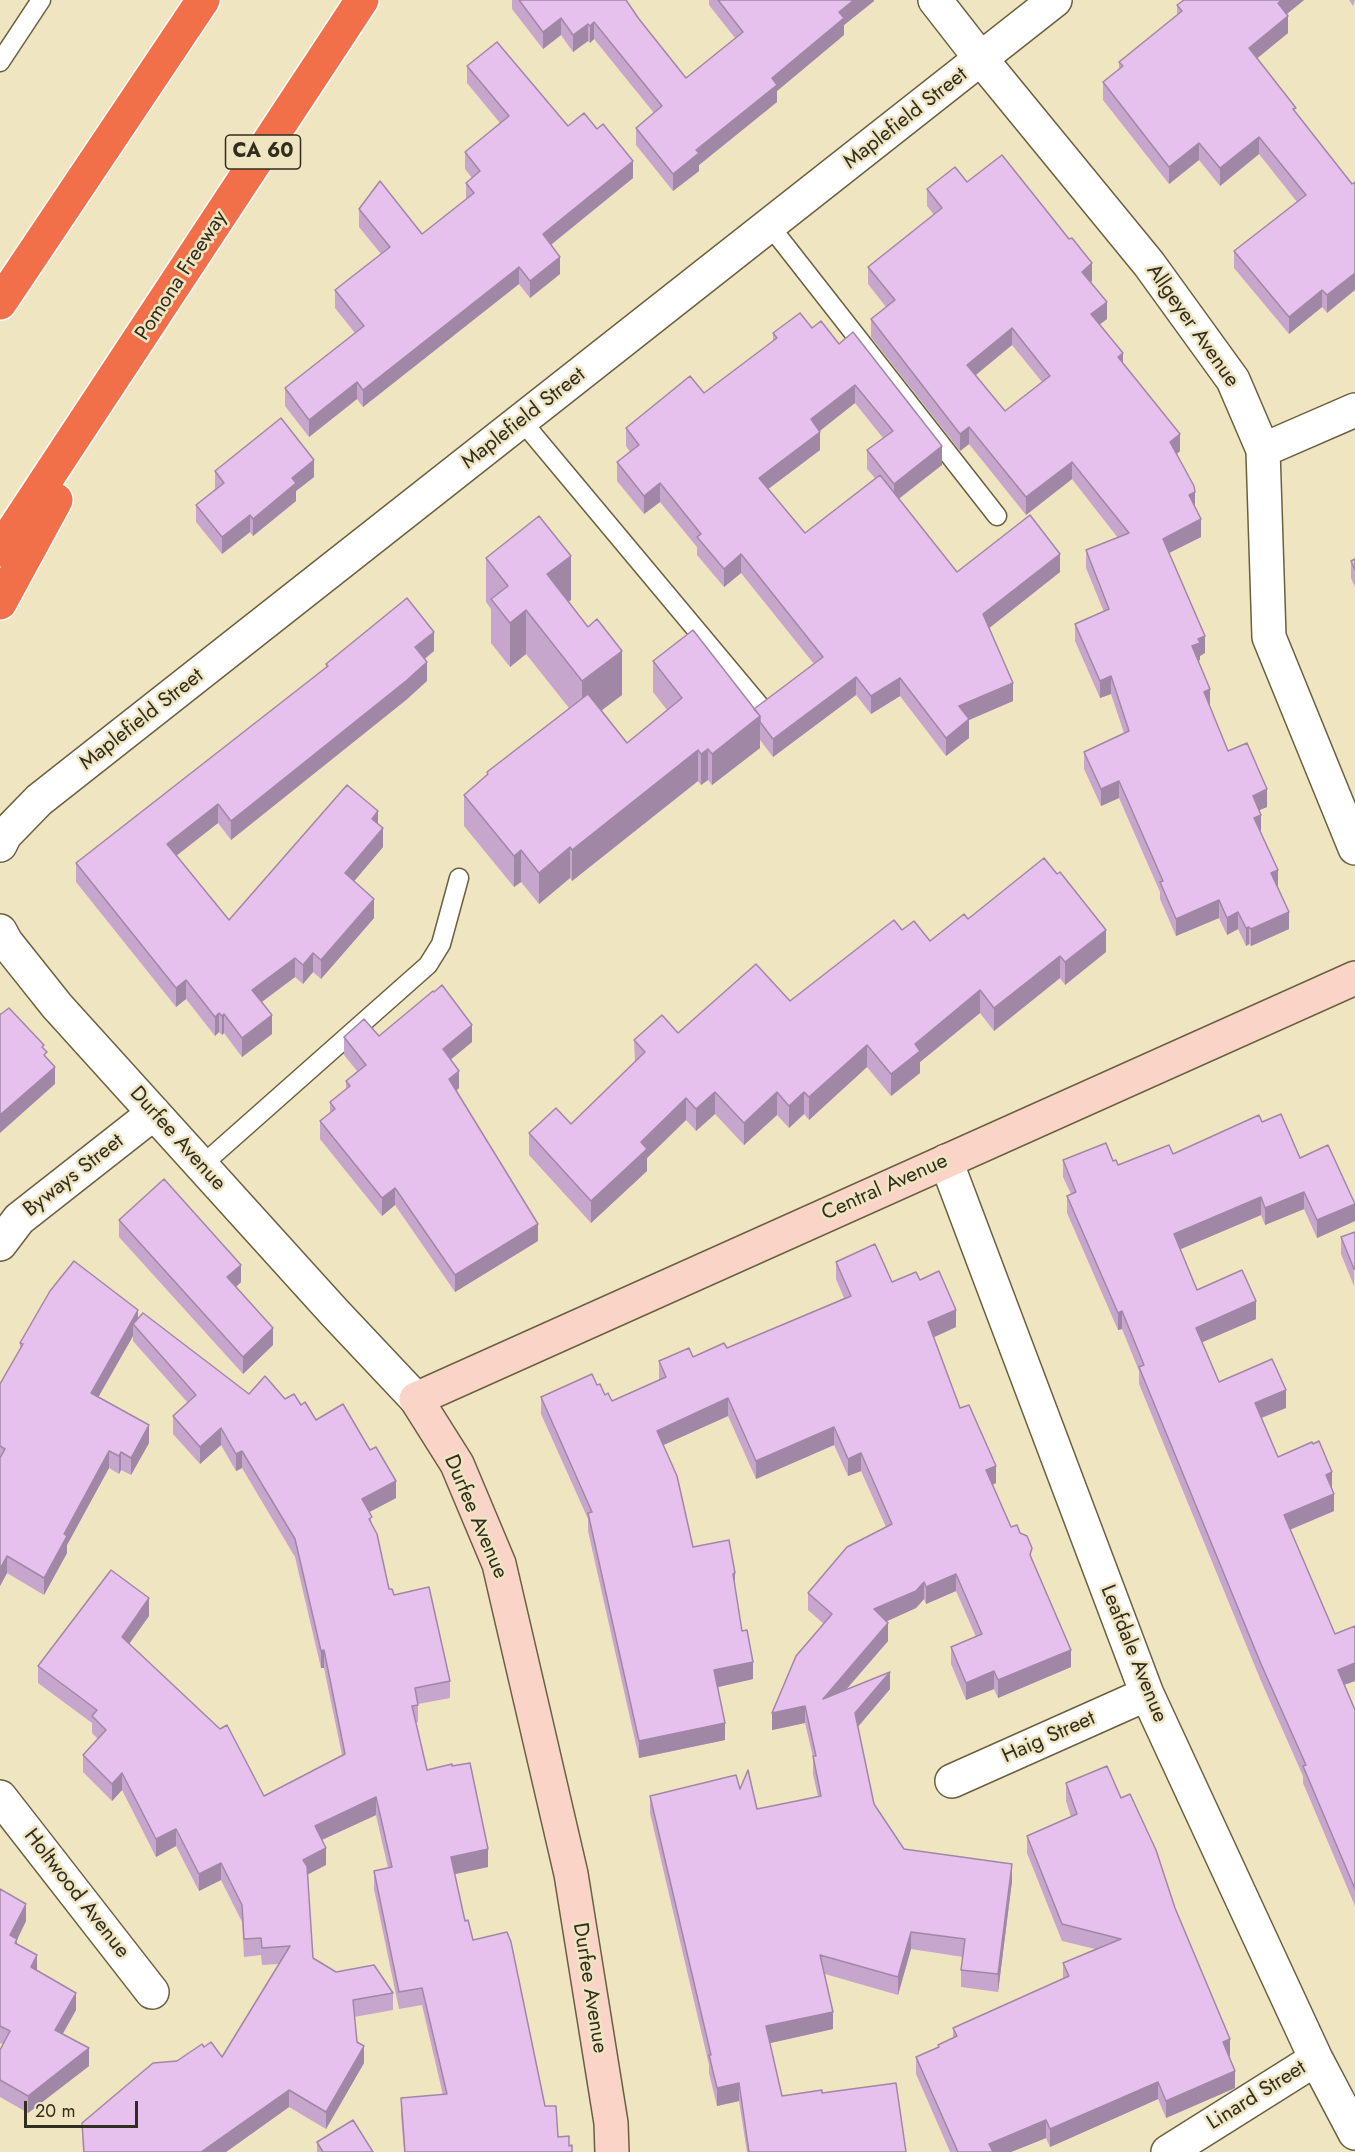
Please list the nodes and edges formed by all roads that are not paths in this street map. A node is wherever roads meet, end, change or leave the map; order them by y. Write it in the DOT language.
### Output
graph roads {
  1 [pos="41,0"];
  2 [pos="203,0"];
  3 [pos="362,0"];
  4 [pos="935,0"];
  5 [pos="1055,0"];
  6 [pos="981,59"];
  7 [pos="0,62"];
  8 [pos="770,226"];
  9 [pos="12,277"];
  10 [pos="0,303"];
  11 [pos="164,304"];
  12 [pos="1355,410"];
  13 [pos="522,420"];
  14 [pos="1263,450"];
  15 [pos="997,516"];
  16 [pos="0,550"];
  17 [pos="0,603"];
  18 [pos="760,706"];
  19 [pos="0,845"];
  20 [pos="1355,848"];
  21 [pos="459,878"];
  22 [pos="0,931"];
  23 [pos="1355,978"];
  24 [pos="154,1113"];
  25 [pos="946,1161"];
  26 [pos="201,1166"];
  27 [pos="0,1244"];
  28 [pos="416,1399"];
  29 [pos="1147,1694"];
  30 [pos="952,1781"];
  31 [pos="0,1797"];
  32 [pos="152,1992"];
  33 [pos="1316,2059"];
  34 [pos="1355,2133"];
  35 [pos="612,2152"];
  36 [pos="1168,2152"];
  1 -- 7 [label="lane"];
  2 -- 9 [label="highway"];
  3 -- 11 [label="highway, Pomona Freeway / CA 60"];
  4 -- 6 [label="street, Allgeyer Avenue"];
  5 -- 6 [label="street, Maplefield Street"];
  6 -- 8 [label="street, Maplefield Street"];
  6 -- 14 [label="street, Allgeyer Avenue"];
  8 -- 13 [label="street, Maplefield Street"];
  8 -- 15 [label="lane"];
  9 -- 10 [label="highway"];
  11 -- 16 [label="highway, Pomona Freeway / CA 60"];
  11 -- 17 [label="highway"];
  12 -- 14 [label="street"];
  13 -- 18 [label="lane"];
  13 -- 19 [label="street, Maplefield Street"];
  14 -- 20 [label="street, Allgeyer Avenue"];
  21 -- 26 [label="lane"];
  22 -- 24 [label="street, Durfee Avenue"];
  23 -- 25 [label="street, Central Avenue"];
  24 -- 26 [label="street, Durfee Avenue"];
  24 -- 27 [label="street, Byways Street"];
  25 -- 28 [label="street, Central Avenue"];
  25 -- 29 [label="street, Leafdale Avenue"];
  26 -- 28 [label="street, Durfee Avenue"];
  28 -- 35 [label="street, Durfee Avenue"];
  29 -- 30 [label="street, Haig Street"];
  29 -- 33 [label="street, Leafdale Avenue"];
  31 -- 32 [label="street, Holtwood Avenue"];
  33 -- 34 [label="street, Leafdale Avenue"];
  33 -- 36 [label="street, Linard Street"];
}
